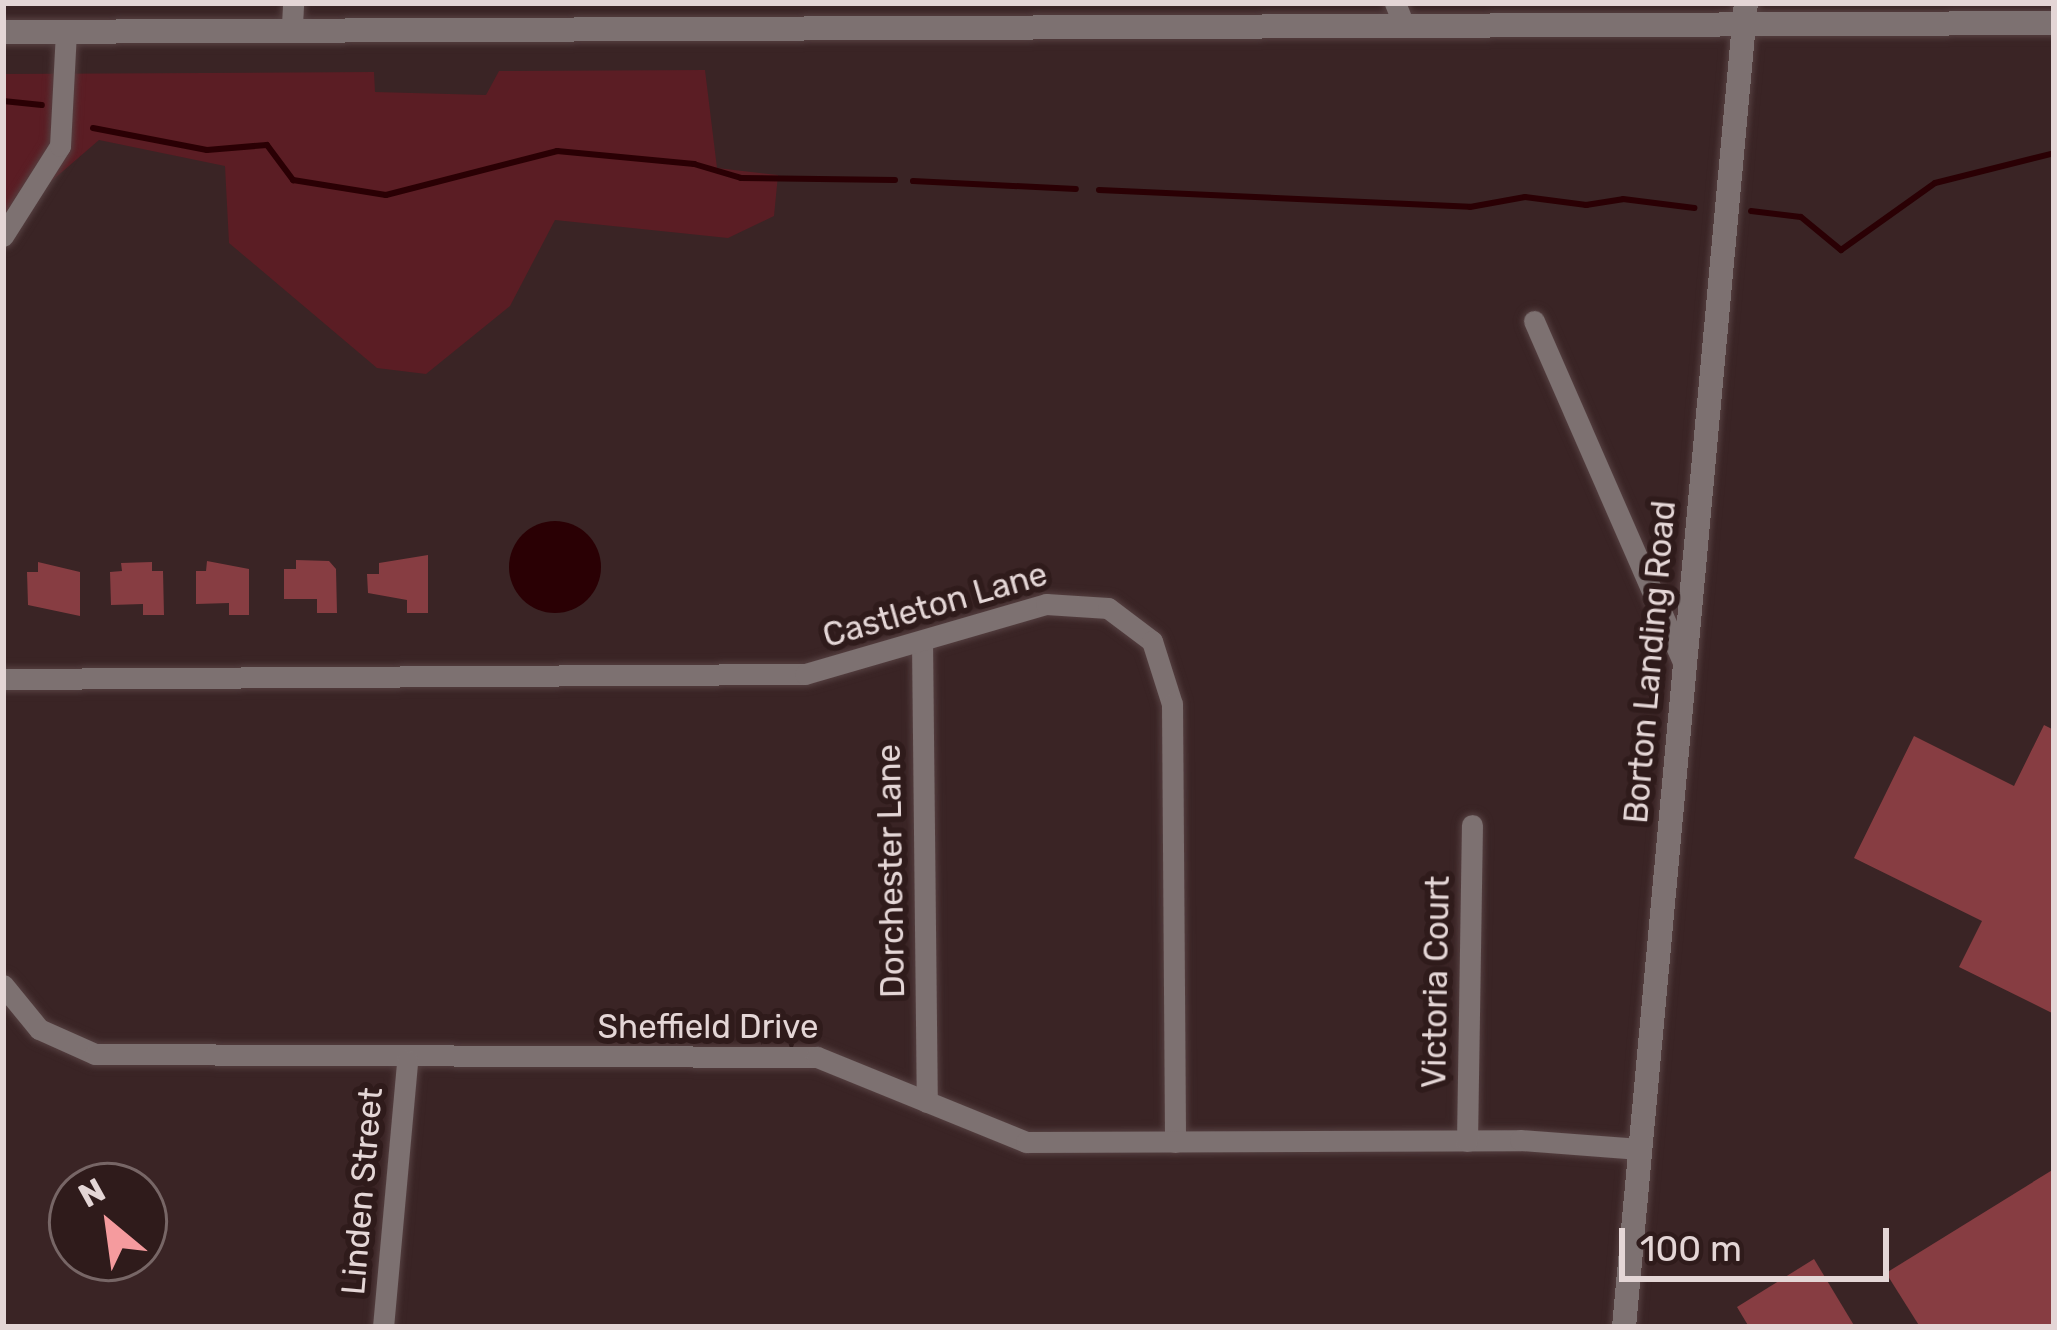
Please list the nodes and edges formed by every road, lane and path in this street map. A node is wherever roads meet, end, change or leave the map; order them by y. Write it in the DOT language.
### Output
graph roads {
  1 [pos="1399,13"];
  2 [pos="292,14"];
  3 [pos="1745,14"];
  4 [pos="2054,22"];
  5 [pos="3,32"];
  6 [pos="66,32"];
  7 [pos="3,236"];
  8 [pos="1534,321"];
  9 [pos="922,640"];
  10 [pos="1682,659"];
  11 [pos="3,679"];
  12 [pos="1472,825"];
  13 [pos="3,985"];
  14 [pos="407,1061"];
  15 [pos="926,1102"];
  16 [pos="1467,1141"];
  17 [pos="1175,1142"];
  18 [pos="1640,1149"];
  19 [pos="383,1327"];
  20 [pos="1624,1327"];
  1 -- 2 [label="street"];
  1 -- 3 [label="street"];
  2 -- 6 [label="street"];
  3 -- 4 [label="street"];
  3 -- 10 [label="street, Borton Landing Road"];
  5 -- 6 [label="street"];
  6 -- 7 [label="street"];
  8 -- 10 [label="street"];
  9 -- 11 [label="street, Castleton Lane"];
  9 -- 15 [label="street, Dorchester Lane"];
  9 -- 17 [label="street, Castleton Lane"];
  10 -- 18 [label="street, Borton Landing Road"];
  12 -- 16 [label="street, Victoria Court"];
  13 -- 14 [label="street, Sheffield Drive"];
  14 -- 15 [label="street, Sheffield Drive"];
  14 -- 19 [label="street, Linden Street"];
  15 -- 17 [label="street, Sheffield Drive"];
  16 -- 17 [label="street, Sheffield Drive"];
  16 -- 18 [label="street, Sheffield Drive"];
  18 -- 20 [label="street, Borton Landing Road"];
}
